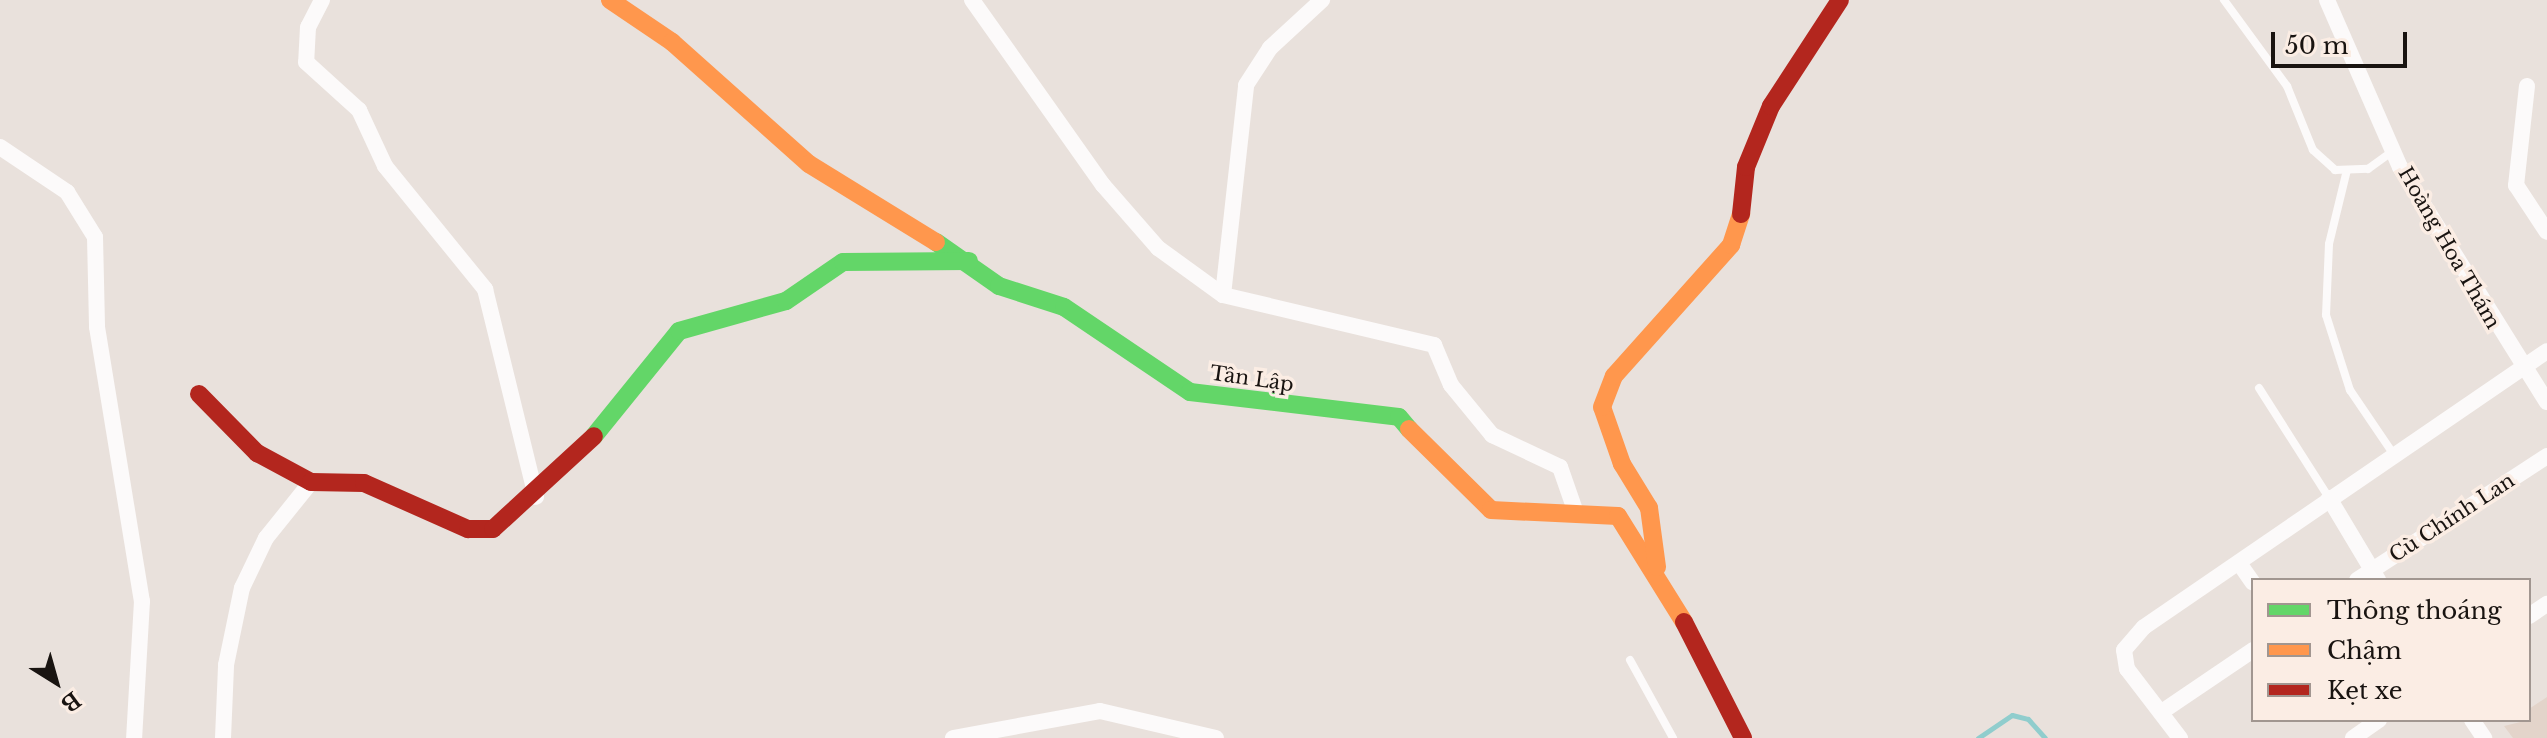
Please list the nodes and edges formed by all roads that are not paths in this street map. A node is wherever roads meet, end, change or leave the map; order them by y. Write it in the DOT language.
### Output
graph roads {
  1 [pos="322,0"];
  2 [pos="610,0"];
  3 [pos="972,0"];
  4 [pos="1322,0"];
  5 [pos="1840,0"];
  6 [pos="2224,0"];
  7 [pos="2327,0"];
  8 [pos="2527,86"];
  9 [pos="0,147"];
  10 [pos="2395,149"];
  11 [pos="2347,170"];
  12 [pos="2547,232"];
  13 [pos="970,261"];
  14 [pos="1223,295"];
  15 [pos="2547,351"];
  16 [pos="2523,368"];
  17 [pos="2259,388"];
  18 [pos="199,394"];
  19 [pos="2547,402"];
  20 [pos="2394,455"];
  21 [pos="2547,456"];
  22 [pos="311,482"];
  23 [pos="536,497"];
  24 [pos="2329,498"];
  25 [pos="1575,510"];
  26 [pos="2239,563"];
  27 [pos="1657,570"];
  28 [pos="2369,577"];
  29 [pos="2251,580"];
  30 [pos="2251,651"];
  31 [pos="1630,660"];
  32 [pos="2163,711"];
  33 [pos="2375,722"];
  34 [pos="2356,732"];
  35 [pos="134,738"];
  36 [pos="223,738"];
  37 [pos="953,738"];
  38 [pos="1216,738"];
  39 [pos="1673,738"];
  40 [pos="1743,738"];
  41 [pos="2180,738"];
  1 -- 23 [label="street"];
  2 -- 13 [label="street, Tân Lập"];
  3 -- 14 [label="street"];
  4 -- 14 [label="street"];
  5 -- 27 [label="street"];
  6 -- 11 [label="lane"];
  7 -- 10 [label="street, Hoàng Hoa Thám"];
  8 -- 12 [label="street"];
  9 -- 35 [label="street"];
  10 -- 11 [label="lane"];
  10 -- 16 [label="street, Hoàng Hoa Thám"];
  11 -- 20 [label="lane"];
  13 -- 23 [label="street"];
  13 -- 25 [label="street, Tân Lập"];
  14 -- 25 [label="street"];
  15 -- 16 [label="street"];
  16 -- 19 [label="street, Hoàng Hoa Thám"];
  16 -- 20 [label="street"];
  17 -- 24 [label="lane"];
  18 -- 22 [label="street"];
  20 -- 24 [label="street"];
  21 -- 28 [label="street, Cù Chính Lan"];
  22 -- 23 [label="street"];
  22 -- 36 [label="street"];
  24 -- 26 [label="street"];
  24 -- 28 [label="street"];
  25 -- 27 [label="street, Tân Lập"];
  26 -- 29 [label="street"];
  26 -- 32 [label="street"];
  27 -- 40 [label="street, Tân Lập"];
  30 -- 32 [label="street"];
  31 -- 39 [label="lane"];
  32 -- 41 [label="street"];
  33 -- 34 [label="street"];
  37 -- 38 [label="street"];
}
